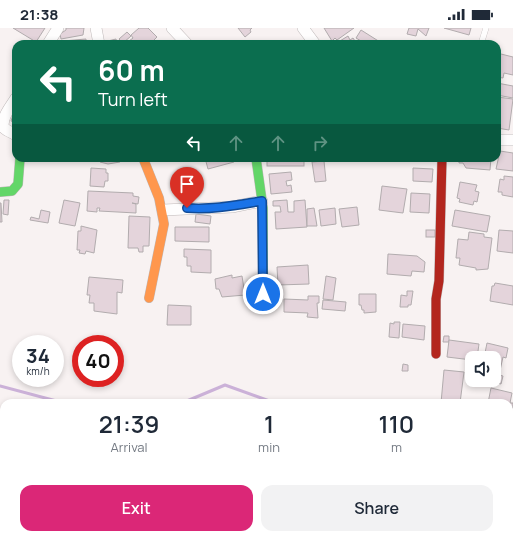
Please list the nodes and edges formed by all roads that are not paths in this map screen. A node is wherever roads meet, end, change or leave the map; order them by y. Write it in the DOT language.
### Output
graph roads {
  1 [pos="58,28"];
  2 [pos="96,28"];
  3 [pos="172,28"];
  4 [pos="304,28"];
  5 [pos="486,28"];
  6 [pos="50,40"];
  7 [pos="98,40"];
  8 [pos="183,40"];
  9 [pos="312,40"];
  10 [pos="482,40"];
  11 [pos="12,104"];
  12 [pos="12,133"];
  13 [pos="501,140"];
  14 [pos="513,140"];
  15 [pos="20,162"];
  16 [pos="145,162"];
  17 [pos="257,162"];
  18 [pos="442,162"];
  19 [pos="0,192"];
  20 [pos="262,201"];
  21 [pos="163,210"];
  22 [pos="263,294"];
  23 [pos="149,298"];
  24 [pos="436,354"];
  1 -- 6 [label="street"];
  2 -- 7 [label="street"];
  3 -- 8 [label="street"];
  4 -- 9 [label="street"];
  5 -- 10 [label="lane"];
  11 -- 12 [label="street"];
  13 -- 14 [label="street"];
  15 -- 19 [label="street"];
  16 -- 21 [label="street"];
  17 -- 20 [label="street"];
  18 -- 24 [label="street"];
  20 -- 21 [label="street"];
  20 -- 22 [label="street"];
  21 -- 23 [label="street"];
}
